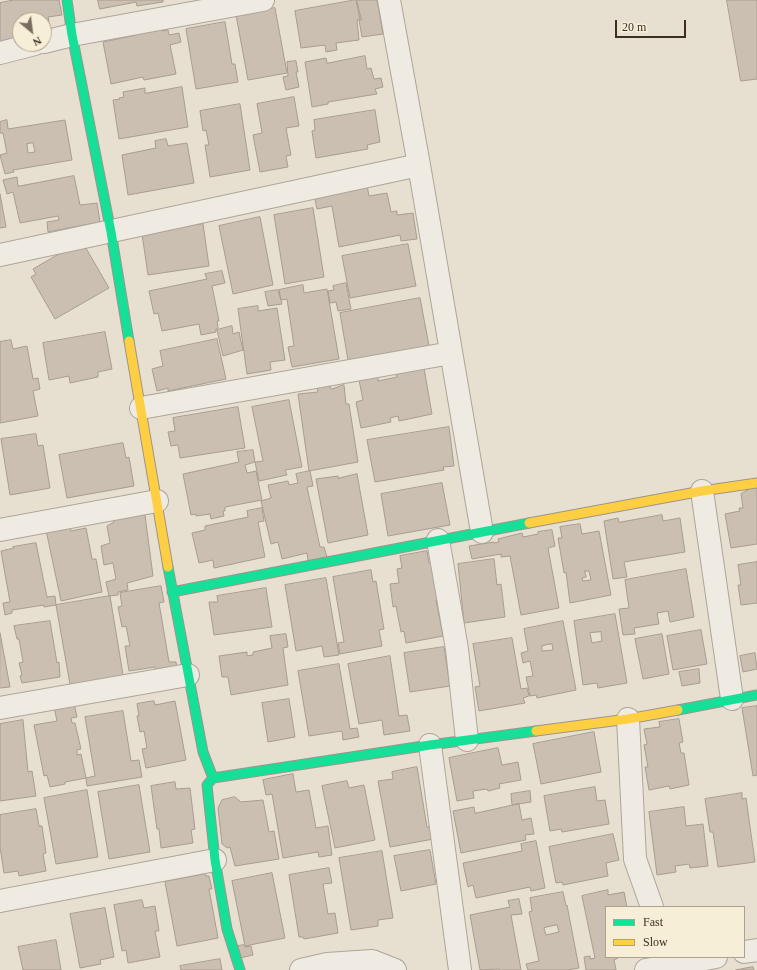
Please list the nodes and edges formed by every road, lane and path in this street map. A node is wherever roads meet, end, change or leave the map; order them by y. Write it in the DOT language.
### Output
graph roads {
  1 [pos="67,0"];
  2 [pos="263,0"];
  3 [pos="388,0"];
  4 [pos="72,35"];
  5 [pos="52,40"];
  6 [pos="12,50"];
  7 [pos="0,53"];
  8 [pos="419,165"];
  9 [pos="111,232"];
  10 [pos="0,255"];
  11 [pos="451,353"];
  12 [pos="141,408"];
  13 [pos="757,483"];
  14 [pos="702,491"];
  15 [pos="157,501"];
  16 [pos="0,530"];
  17 [pos="482,532"];
  18 [pos="438,540"];
  19 [pos="172,592"];
  20 [pos="188,676"];
  21 [pos="757,694"];
  22 [pos="732,698"];
  23 [pos="0,708"];
  24 [pos="628,719"];
  25 [pos="467,740"];
  26 [pos="430,745"];
  27 [pos="214,778"];
  28 [pos="215,860"];
  29 [pos="0,901"];
  30 [pos="652,906"];
  31 [pos="757,950"];
  32 [pos="745,952"];
  33 [pos="705,958"];
  34 [pos="671,961"];
  35 [pos="240,970"];
  36 [pos="301,970"];
  37 [pos="395,970"];
  38 [pos="460,970"];
  39 [pos="646,970"];
  1 -- 4 [label="street"];
  2 -- 4 [label="street"];
  3 -- 8 [label="street"];
  4 -- 5 [label="street"];
  4 -- 9 [label="street"];
  6 -- 7 [label="street"];
  8 -- 9 [label="street"];
  8 -- 11 [label="street"];
  9 -- 10 [label="street"];
  9 -- 12 [label="street"];
  11 -- 12 [label="street"];
  11 -- 17 [label="street"];
  12 -- 15 [label="street"];
  13 -- 14 [label="street"];
  14 -- 17 [label="street"];
  14 -- 22 [label="street"];
  15 -- 16 [label="street"];
  15 -- 19 [label="street"];
  17 -- 18 [label="street"];
  18 -- 19 [label="street"];
  18 -- 25 [label="street"];
  19 -- 20 [label="street"];
  20 -- 23 [label="street"];
  20 -- 27 [label="street"];
  21 -- 22 [label="street"];
  22 -- 24 [label="street"];
  24 -- 25 [label="street"];
  24 -- 30 [label="street"];
  25 -- 26 [label="street"];
  26 -- 27 [label="street"];
  26 -- 38 [label="street"];
  27 -- 28 [label="street"];
  28 -- 29 [label="street"];
  28 -- 35 [label="street"];
  31 -- 32 [label="street"];
  33 -- 34 [label="street"];
  34 -- 39 [label="street"];
  36 -- 37 [label="street"];
}
